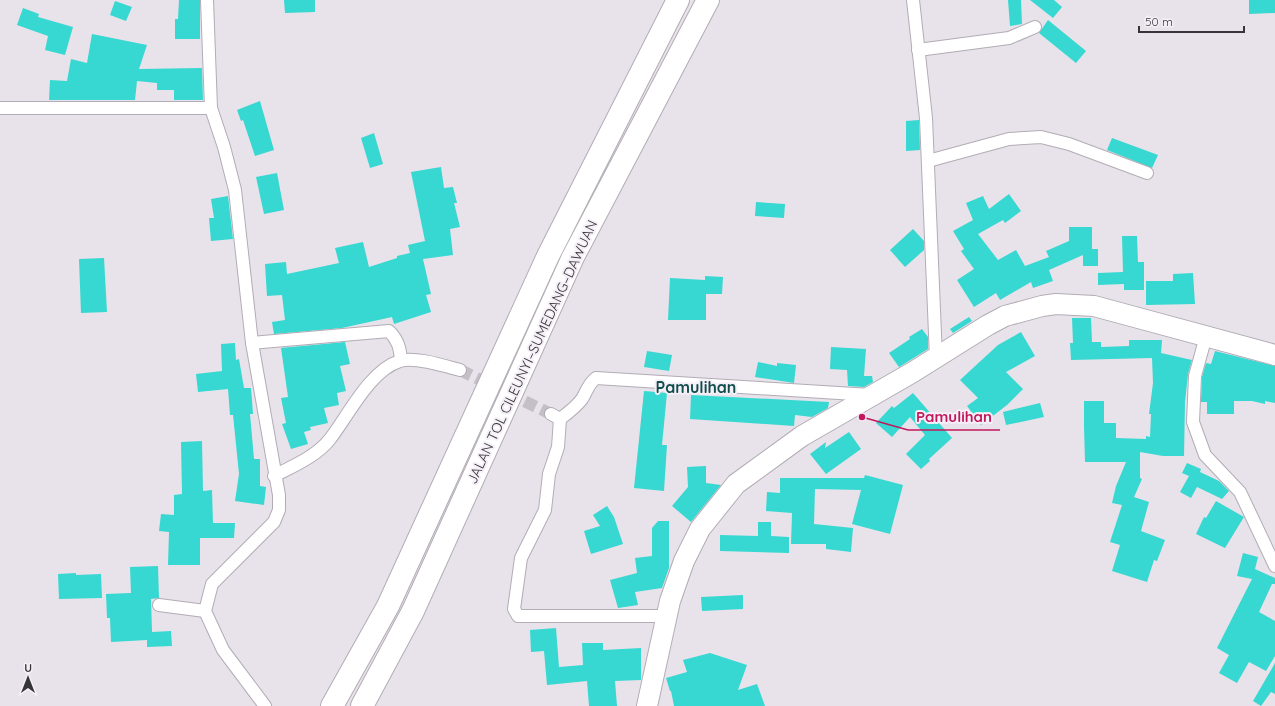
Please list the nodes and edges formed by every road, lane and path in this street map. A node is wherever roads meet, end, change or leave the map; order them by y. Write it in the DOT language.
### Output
graph roads {
  1 [pos="206,0"];
  2 [pos="678,0"];
  3 [pos="708,0"];
  4 [pos="913,0"];
  5 [pos="1035,27"];
  6 [pos="918,50"];
  7 [pos="0,108"];
  8 [pos="211,108"];
  9 [pos="928,161"];
  10 [pos="1147,173"];
  11 [pos="1206,336"];
  12 [pos="252,343"];
  13 [pos="1275,355"];
  14 [pos="936,358"];
  15 [pos="401,360"];
  16 [pos="460,370"];
  17 [pos="873,395"];
  18 [pos="274,476"];
  19 [pos="1275,566"];
  20 [pos="159,605"];
  21 [pos="204,611"];
  22 [pos="667,616"];
  23 [pos="265,706"];
  24 [pos="332,706"];
  25 [pos="362,706"];
  26 [pos="647,706"];
  1 -- 8 [label="street"];
  2 -- 24 [label="highway, JALAN TOL CILEUNYI–SUMEDANG–DAWUAN"];
  3 -- 25 [label="highway, JALAN TOL CILEUNYI–SUMEDANG–DAWUAN"];
  4 -- 6 [label="street"];
  5 -- 6 [label="street"];
  6 -- 9 [label="street"];
  7 -- 8 [label="street"];
  8 -- 12 [label="street"];
  9 -- 10 [label="street"];
  9 -- 14 [label="street"];
  11 -- 13 [label="main road"];
  11 -- 14 [label="main road"];
  11 -- 19 [label="street"];
  12 -- 15 [label="street"];
  12 -- 18 [label="street"];
  14 -- 17 [label="main road"];
  15 -- 16 [label="street"];
  15 -- 18 [label="street"];
  17 -- 22 [label="main road"];
  17 -- 22 [label="street"];
  18 -- 21 [label="street"];
  20 -- 21 [label="street"];
  21 -- 23 [label="street"];
  22 -- 26 [label="main road"];
}
